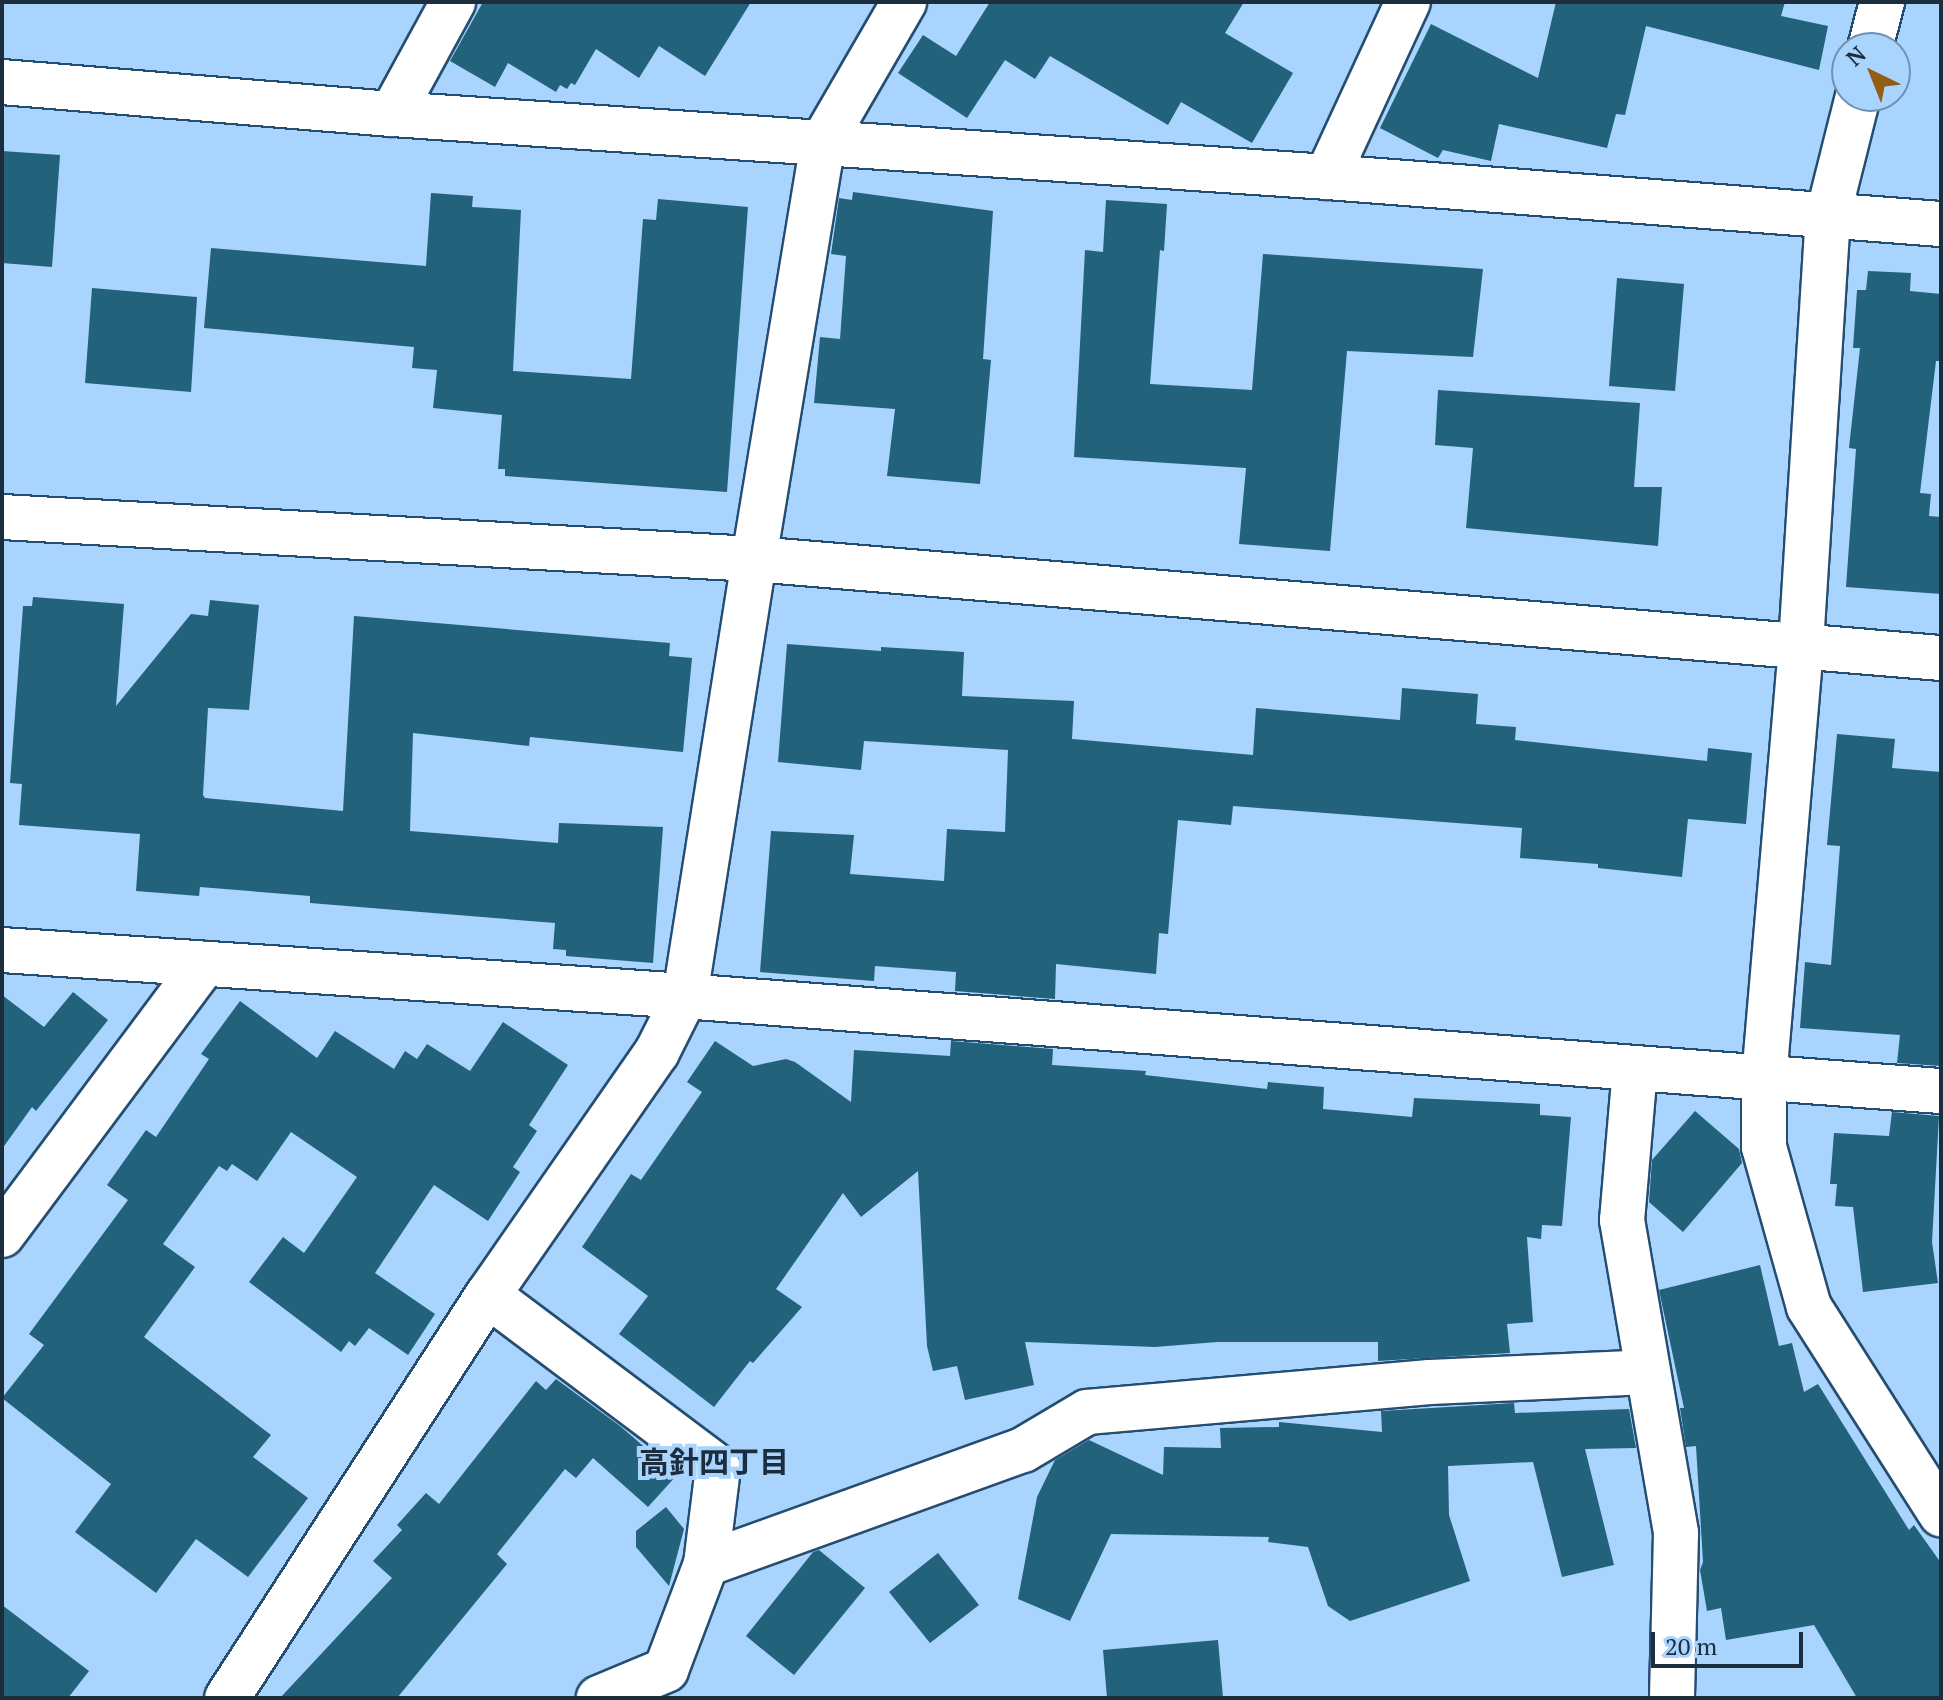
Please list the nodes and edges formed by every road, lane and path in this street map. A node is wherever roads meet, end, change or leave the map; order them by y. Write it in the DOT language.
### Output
graph roads {
  1 [pos="453,2"];
  2 [pos="904,2"];
  3 [pos="1408,2"];
  4 [pos="1882,2"];
  5 [pos="1874,32"];
  6 [pos="2,82"];
  7 [pos="1854,112"];
  8 [pos="392,114"];
  9 [pos="823,142"];
  10 [pos="1327,177"];
  11 [pos="1828,215"];
  12 [pos="1941,224"];
  13 [pos="2,517"];
  14 [pos="754,559"];
  15 [pos="1801,647"];
  16 [pos="1941,658"];
  17 [pos="2,950"];
  18 [pos="204,964"];
  19 [pos="685,996"];
  20 [pos="1635,1069"];
  21 [pos="1764,1079"];
  22 [pos="1941,1091"];
  23 [pos="2,1235"];
  24 [pos="488,1295"];
  25 [pos="1648,1372"];
  26 [pos="1941,1514"];
  27 [pos="706,1564"];
  28 [pos="227,1698"];
  29 [pos="599,1698"];
  30 [pos="1672,1698"];
  1 -- 8 [label="street"];
  2 -- 9 [label="street"];
  3 -- 10 [label="street"];
  4 -- 5 [label="street"];
  6 -- 8 [label="street"];
  7 -- 11 [label="street"];
  8 -- 9 [label="street"];
  9 -- 10 [label="street"];
  9 -- 14 [label="street"];
  10 -- 11 [label="street"];
  11 -- 12 [label="street"];
  11 -- 15 [label="street"];
  13 -- 14 [label="street"];
  14 -- 15 [label="street"];
  14 -- 19 [label="street"];
  15 -- 16 [label="street"];
  15 -- 21 [label="street"];
  17 -- 18 [label="street"];
  18 -- 19 [label="street"];
  18 -- 23 [label="street"];
  19 -- 20 [label="street"];
  19 -- 24 [label="street"];
  20 -- 21 [label="street"];
  20 -- 25 [label="street"];
  21 -- 22 [label="street"];
  21 -- 26 [label="street"];
  24 -- 27 [label="street"];
  24 -- 28 [label="street"];
  25 -- 27 [label="street"];
  25 -- 30 [label="street"];
  27 -- 29 [label="street"];
}
